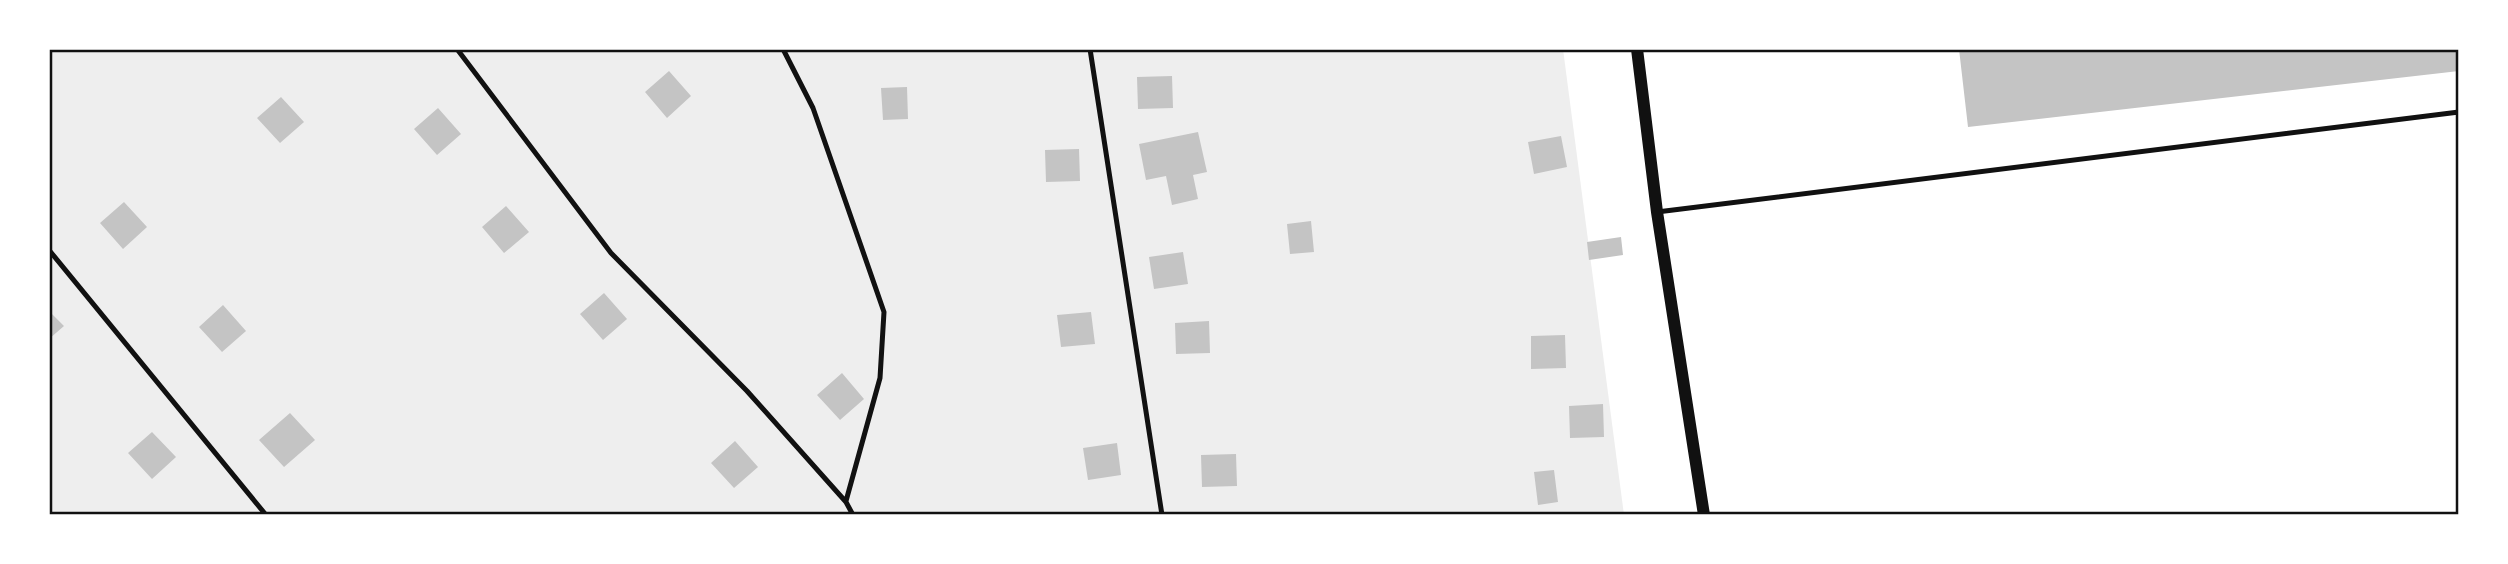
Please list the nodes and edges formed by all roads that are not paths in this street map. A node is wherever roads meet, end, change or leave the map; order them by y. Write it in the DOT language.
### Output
graph roads {
  1 [pos="457,49"];
  2 [pos="783,49"];
  3 [pos="1090,49"];
  4 [pos="1637,49"];
  5 [pos="2459,112"];
  6 [pos="1657,212"];
  7 [pos="49,250"];
  8 [pos="846,502"];
  9 [pos="266,515"];
  10 [pos="853,515"];
  11 [pos="1162,515"];
  12 [pos="1704,515"];
  1 -- 8 [label="lane"];
  2 -- 8 [label="lane"];
  3 -- 11 [label="lane"];
  4 -- 6 [label="street"];
  5 -- 6 [label="lane"];
  6 -- 12 [label="street"];
  7 -- 9 [label="lane"];
  8 -- 10 [label="lane"];
}
